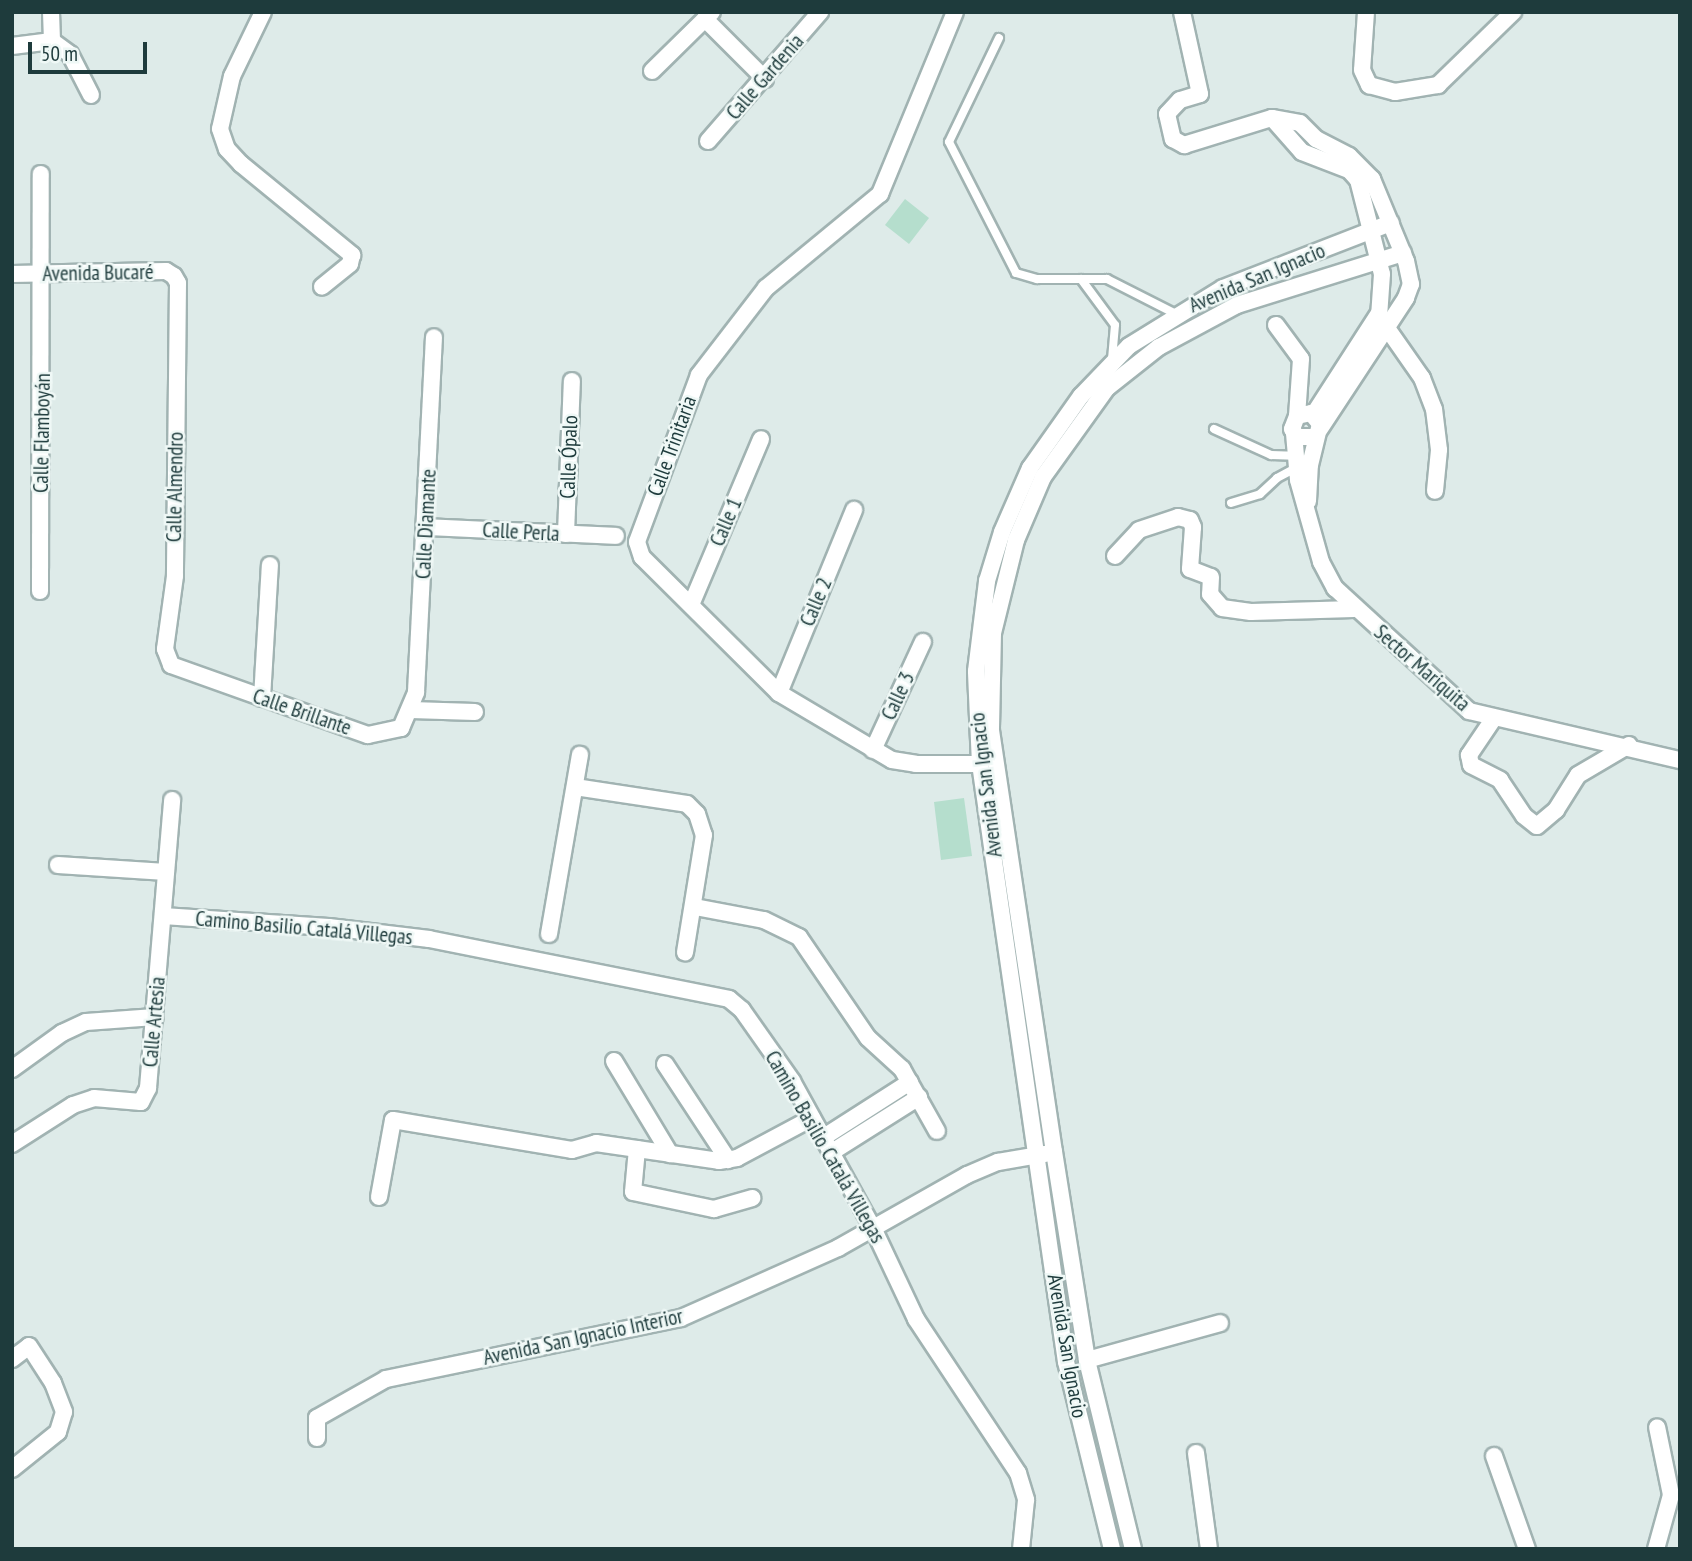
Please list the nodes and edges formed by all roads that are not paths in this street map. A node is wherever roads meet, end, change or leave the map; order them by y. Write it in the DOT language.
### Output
graph roads {
  1 [pos="51,12"];
  2 [pos="263,12"];
  3 [pos="820,12"];
  4 [pos="955,12"];
  5 [pos="1182,12"];
  6 [pos="1366,12"];
  7 [pos="1513,12"];
  8 [pos="708,16"];
  9 [pos="999,38"];
  10 [pos="52,41"];
  11 [pos="12,46"];
  12 [pos="652,71"];
  13 [pos="765,79"];
  14 [pos="91,95"];
  15 [pos="1272,118"];
  16 [pos="708,141"];
  17 [pos="41,174"];
  18 [pos="1391,223"];
  19 [pos="1372,230"];
  20 [pos="1403,253"];
  21 [pos="1379,262"];
  22 [pos="12,274"];
  23 [pos="43,275"];
  24 [pos="1081,279"];
  25 [pos="178,283"];
  26 [pos="322,287"];
  27 [pos="1175,314"];
  28 [pos="1276,325"];
  29 [pos="1387,328"];
  30 [pos="434,337"];
  31 [pos="1112,362"];
  32 [pos="572,381"];
  33 [pos="1312,424"];
  34 [pos="1214,429"];
  35 [pos="761,439"];
  36 [pos="1295,462"];
  37 [pos="1435,491"];
  38 [pos="1231,503"];
  39 [pos="854,510"];
  40 [pos="1308,514"];
  41 [pos="426,527"];
  42 [pos="566,534"];
  43 [pos="616,536"];
  44 [pos="1115,556"];
  45 [pos="270,565"];
  46 [pos="40,591"];
  47 [pos="691,606"];
  48 [pos="1354,609"];
  49 [pos="923,642"];
  50 [pos="194,674"];
  51 [pos="779,693"];
  52 [pos="262,698"];
  53 [pos="475,712"];
  54 [pos="409,715"];
  55 [pos="1494,718"];
  56 [pos="1629,745"];
  57 [pos="873,750"];
  58 [pos="580,755"];
  59 [pos="1680,760"];
  60 [pos="980,764"];
  61 [pos="575,787"];
  62 [pos="172,800"];
  63 [pos="58,865"];
  64 [pos="166,872"];
  65 [pos="695,908"];
  66 [pos="163,916"];
  67 [pos="549,934"];
  68 [pos="685,952"];
  69 [pos="155,1017"];
  70 [pos="614,1061"];
  71 [pos="665,1064"];
  72 [pos="12,1069"];
  73 [pos="910,1082"];
  74 [pos="919,1097"];
  75 [pos="812,1118"];
  76 [pos="937,1131"];
  77 [pos="824,1137"];
  78 [pos="12,1144"];
  79 [pos="637,1149"];
  80 [pos="832,1152"];
  81 [pos="1054,1152"];
  82 [pos="670,1154"];
  83 [pos="1037,1155"];
  84 [pos="728,1160"];
  85 [pos="379,1197"];
  86 [pos="752,1198"];
  87 [pos="874,1230"];
  88 [pos="1220,1323"];
  89 [pos="12,1359"];
  90 [pos="1087,1360"];
  91 [pos="1657,1427"];
  92 [pos="317,1438"];
  93 [pos="1196,1453"];
  94 [pos="1494,1456"];
  95 [pos="12,1469"];
  96 [pos="1021,1549"];
  97 [pos="1112,1549"];
  98 [pos="1133,1549"];
  99 [pos="1209,1549"];
  100 [pos="1527,1549"];
  101 [pos="1656,1549"];
  1 -- 10 [label="street"];
  2 -- 26 [label="street"];
  3 -- 13 [label="street, Calle Gardenia"];
  4 -- 47 [label="street, Calle Trinitaria"];
  5 -- 15 [label="street"];
  6 -- 7 [label="street"];
  8 -- 12 [label="street"];
  8 -- 13 [label="street"];
  9 -- 24 [label="lane"];
  10 -- 11 [label="street"];
  10 -- 14 [label="street"];
  13 -- 16 [label="street, Calle Gardenia"];
  15 -- 18 [label="street"];
  15 -- 19 [label="street"];
  17 -- 23 [label="street, Calle Flamboyán"];
  18 -- 19 [label="street, Avenida San Ignacio"];
  18 -- 20 [label="street"];
  19 -- 21 [label="street"];
  19 -- 27 [label="street, Avenida San Ignacio"];
  20 -- 21 [label="street, Avenida San Ignacio"];
  20 -- 29 [label="street"];
  21 -- 33 [label="street"];
  21 -- 81 [label="street, Avenida San Ignacio"];
  22 -- 23 [label="street, Avenida Bucaré"];
  23 -- 25 [label="street, Avenida Bucaré"];
  23 -- 46 [label="street, Calle Flamboyán"];
  24 -- 27 [label="lane"];
  24 -- 31 [label="lane"];
  25 -- 50 [label="street, Calle Almendro"];
  27 -- 31 [label="street, Avenida San Ignacio"];
  28 -- 33 [label="street"];
  29 -- 33 [label="street"];
  29 -- 37 [label="street"];
  30 -- 41 [label="street, Calle Diamante"];
  31 -- 60 [label="street, Avenida San Ignacio"];
  32 -- 42 [label="street, Calle Ópalo"];
  33 -- 36 [label="street, Sector Mariquita"];
  33 -- 40 [label="street"];
  34 -- 36 [label="lane"];
  35 -- 47 [label="street, Calle 1"];
  36 -- 38 [label="lane"];
  36 -- 40 [label="street, Sector Mariquita"];
  39 -- 51 [label="street, Calle 2"];
  40 -- 48 [label="street, Sector Mariquita"];
  41 -- 42 [label="street, Calle Perla"];
  41 -- 54 [label="street, Calle Diamante"];
  42 -- 43 [label="street, Calle Perla"];
  44 -- 48 [label="street"];
  45 -- 52 [label="street"];
  47 -- 51 [label="street, Calle Trinitaria"];
  48 -- 55 [label="street, Sector Mariquita"];
  49 -- 57 [label="street, Calle 3"];
  50 -- 52 [label="street, Calle Brillante"];
  51 -- 57 [label="street, Calle Trinitaria"];
  52 -- 54 [label="street, Calle Brillante"];
  53 -- 54 [label="street"];
  55 -- 56 [label="street, Sector Mariquita"];
  55 -- 56 [label="street"];
  56 -- 59 [label="street, Sector Mariquita"];
  57 -- 60 [label="street, Calle Trinitaria"];
  58 -- 61 [label="street"];
  60 -- 83 [label="street, Avenida San Ignacio"];
  61 -- 65 [label="street"];
  61 -- 67 [label="street"];
  62 -- 64 [label="street, Calle Artesia"];
  63 -- 64 [label="street"];
  64 -- 66 [label="street, Calle Artesia"];
  65 -- 68 [label="street"];
  65 -- 73 [label="street"];
  66 -- 69 [label="street, Calle Artesia"];
  66 -- 75 [label="street, Camino Basilio Catalá Villegas"];
  69 -- 72 [label="street"];
  69 -- 78 [label="street, Calle Artesia"];
  70 -- 82 [label="street"];
  71 -- 84 [label="street"];
  73 -- 74 [label="street"];
  73 -- 77 [label="street"];
  74 -- 76 [label="street"];
  74 -- 80 [label="street"];
  75 -- 77 [label="street, Camino Basilio Catalá Villegas"];
  75 -- 84 [label="street"];
  77 -- 80 [label="street, Camino Basilio Catalá Villegas"];
  79 -- 82 [label="street"];
  79 -- 85 [label="street"];
  79 -- 86 [label="street"];
  80 -- 87 [label="street, Camino Basilio Catalá Villegas"];
  81 -- 83 [label="street, Avenida San Ignacio Interior"];
  81 -- 90 [label="street, Avenida San Ignacio"];
  82 -- 84 [label="street"];
  83 -- 87 [label="street, Avenida San Ignacio Interior"];
  83 -- 97 [label="street, Avenida San Ignacio"];
  87 -- 92 [label="street, Avenida San Ignacio Interior"];
  87 -- 96 [label="street, Camino Basilio Catalá Villegas"];
  88 -- 90 [label="street"];
  89 -- 95 [label="street"];
  90 -- 98 [label="street, Avenida San Ignacio"];
  91 -- 101 [label="street"];
  93 -- 99 [label="street"];
  94 -- 100 [label="street"];
}
